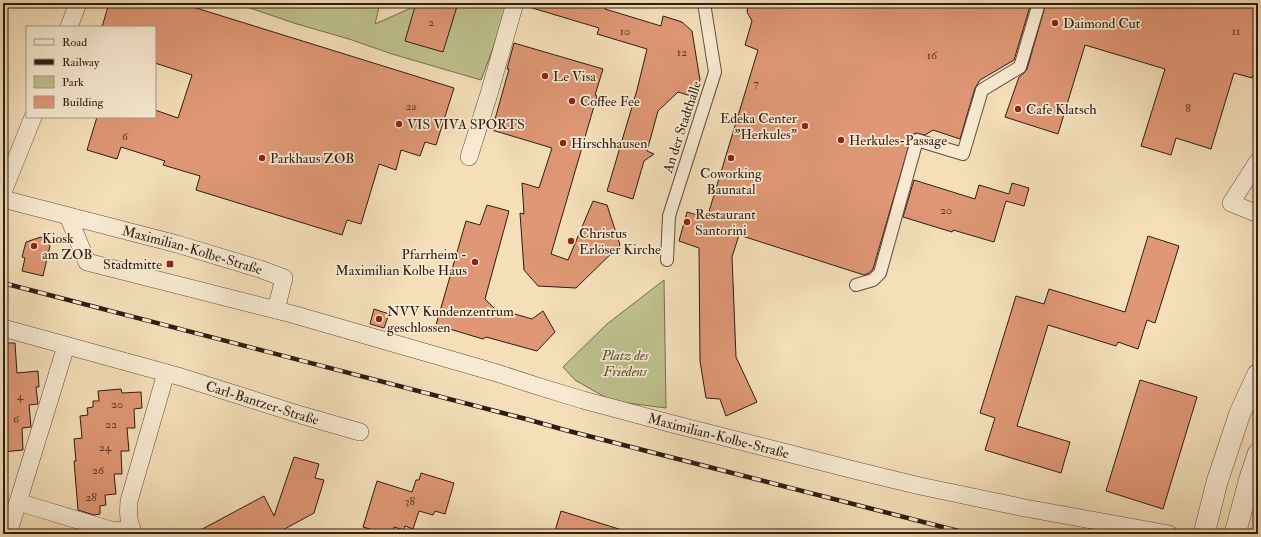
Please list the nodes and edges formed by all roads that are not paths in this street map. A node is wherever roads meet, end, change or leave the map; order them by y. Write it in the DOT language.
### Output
graph roads {
  1 [pos="78,3"];
  2 [pos="515,3"];
  3 [pos="704,3"];
  4 [pos="1039,3"];
  5 [pos="69,26"];
  6 [pos="33,118"];
  7 [pos="469,157"];
  8 [pos="1258,161"];
  9 [pos="3,192"];
  10 [pos="3,199"];
  11 [pos="1258,214"];
  12 [pos="68,216"];
  13 [pos="667,260"];
  14 [pos="856,285"];
  15 [pos="276,310"];
  16 [pos="3,328"];
  17 [pos="66,346"];
  18 [pos="166,373"];
  19 [pos="1258,374"];
  20 [pos="360,432"];
  21 [pos="1258,454"];
  22 [pos="18,502"];
  23 [pos="132,531"];
  24 [pos="8,534"];
  25 [pos="1168,534"];
  26 [pos="1204,534"];
  27 [pos="1234,534"];
  1 -- 5 [label="street"];
  2 -- 7 [label="street"];
  3 -- 13 [label="street, An der Stadthalle"];
  4 -- 14 [label="street"];
  6 -- 9 [label="street"];
  8 -- 11 [label="street"];
  10 -- 12 [label="street, Maximilian-Kolbe-Straße"];
  12 -- 15 [label="street, Maximilian-Kolbe-Straße"];
  12 -- 15 [label="street, Maximilian-Kolbe-Straße"];
  15 -- 25 [label="street, Maximilian-Kolbe-Straße"];
  16 -- 17 [label="street, Carl-Bantzer-Straße"];
  17 -- 18 [label="street, Carl-Bantzer-Straße"];
  17 -- 22 [label="street"];
  18 -- 20 [label="street, Carl-Bantzer-Straße"];
  18 -- 23 [label="street"];
  19 -- 26 [label="street"];
  21 -- 27 [label="street"];
  22 -- 23 [label="street"];
  22 -- 24 [label="street"];
}
